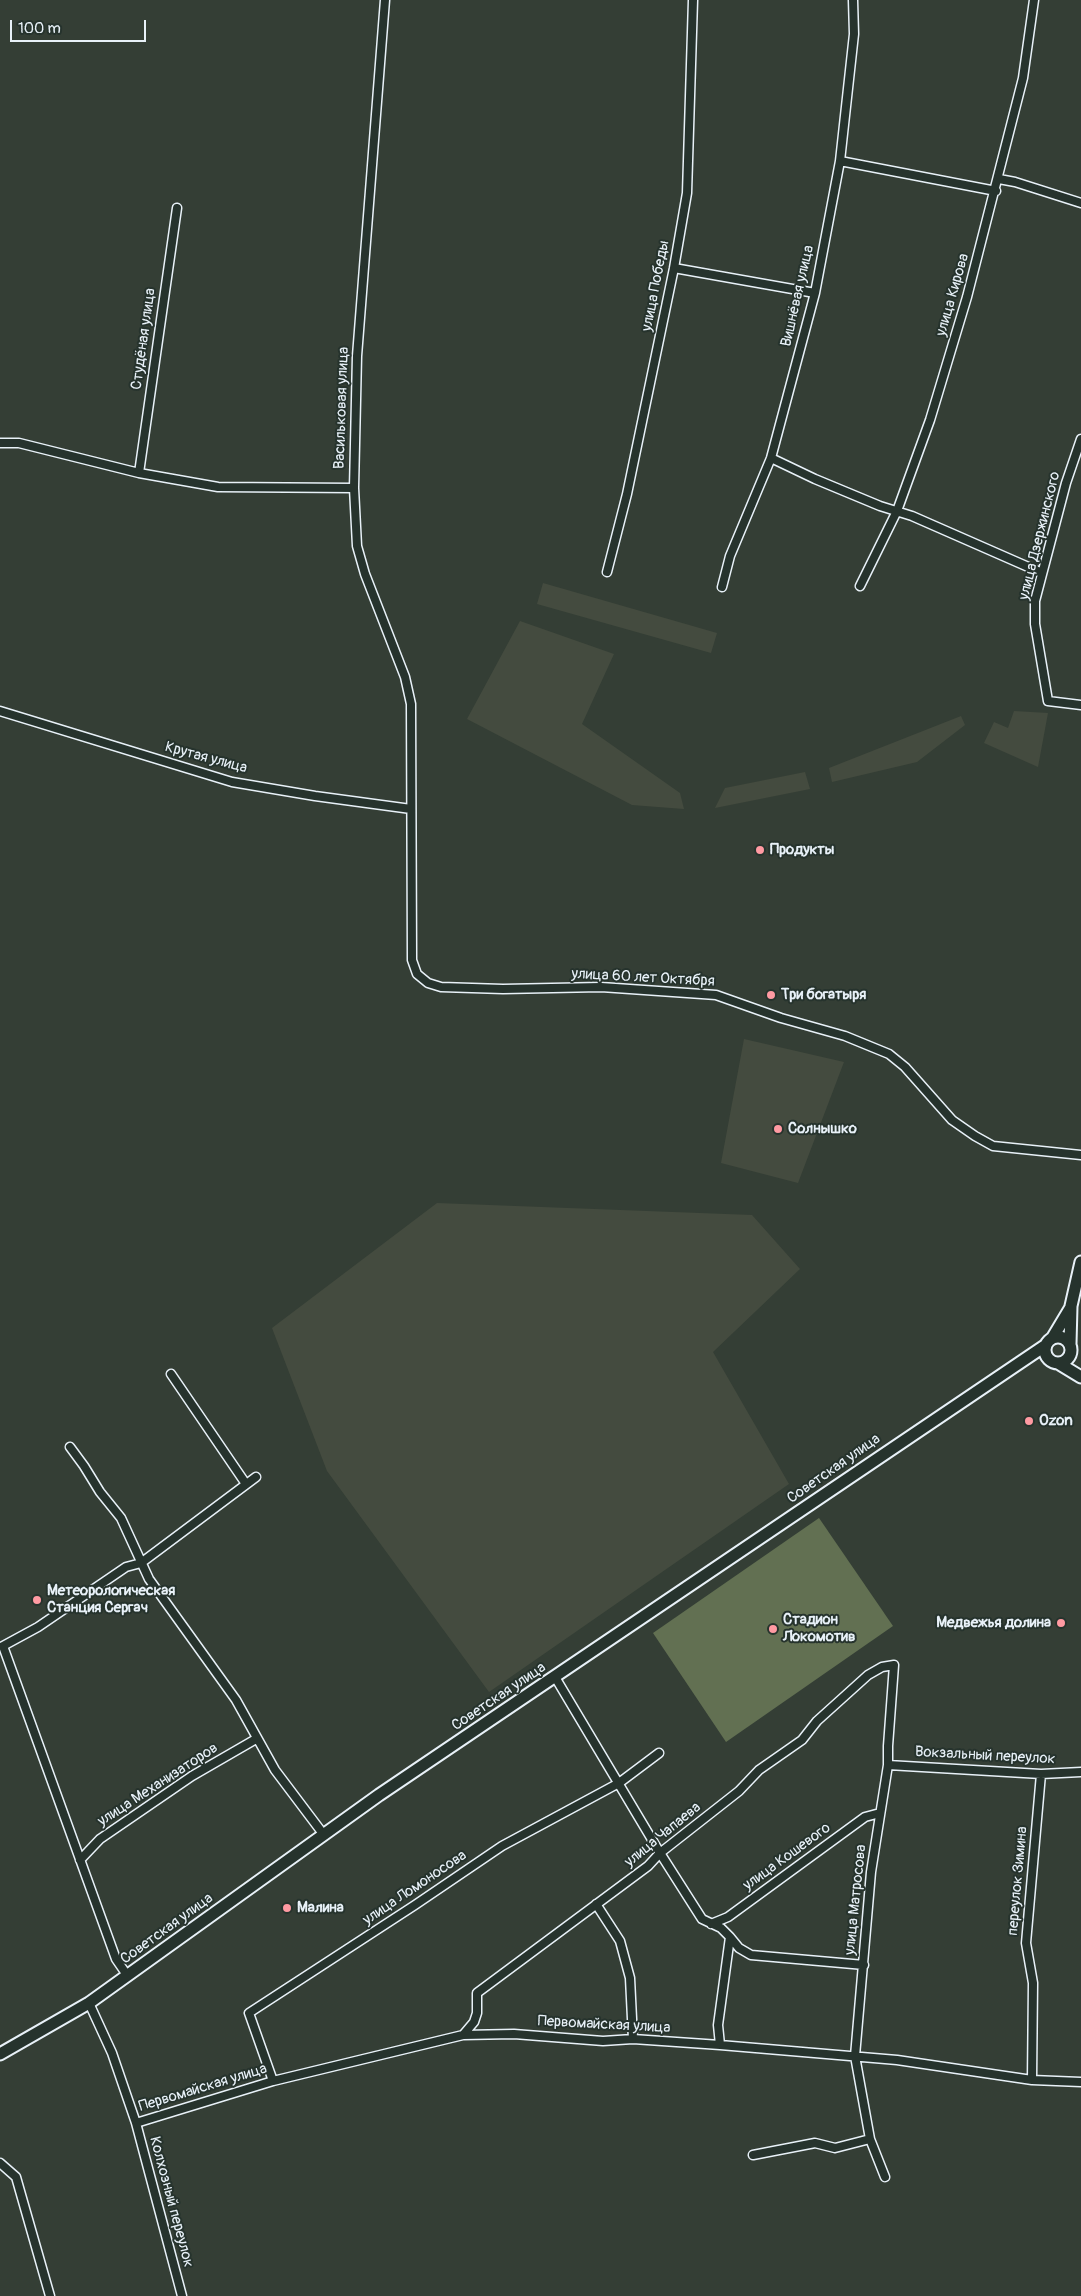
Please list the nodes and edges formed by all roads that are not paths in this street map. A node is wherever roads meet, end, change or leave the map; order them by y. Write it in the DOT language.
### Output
graph roads {
  1 [pos="385,0"];
  2 [pos="693,0"];
  3 [pos="853,0"];
  4 [pos="1034,0"];
  5 [pos="840,160"];
  6 [pos="999,179"];
  7 [pos="996,191"];
  8 [pos="1081,203"];
  9 [pos="177,208"];
  10 [pos="674,268"];
  11 [pos="815,293"];
  12 [pos="1081,439"];
  13 [pos="0,443"];
  14 [pos="771,458"];
  15 [pos="138,473"];
  16 [pos="354,488"];
  17 [pos="897,512"];
  18 [pos="607,572"];
  19 [pos="1042,573"];
  20 [pos="860,586"];
  21 [pos="722,587"];
  22 [pos="1081,705"];
  23 [pos="0,711"];
  24 [pos="411,809"];
  25 [pos="1081,1155"];
  26 [pos="1081,1262"];
  27 [pos="1072,1306"];
  28 [pos="1049,1341"];
  29 [pos="1071,1347"];
  30 [pos="1054,1361"];
  31 [pos="1016,1364"];
  32 [pos="171,1374"];
  33 [pos="1081,1376"];
  34 [pos="70,1447"];
  35 [pos="256,1477"];
  36 [pos="246,1484"];
  37 [pos="141,1562"];
  38 [pos="894,1665"];
  39 [pos="555,1677"];
  40 [pos="256,1739"];
  41 [pos="659,1753"];
  42 [pos="888,1765"];
  43 [pos="1081,1772"];
  44 [pos="1041,1774"];
  45 [pos="619,1783"];
  46 [pos="880,1813"];
  47 [pos="324,1834"];
  48 [pos="660,1853"];
  49 [pos="80,1860"];
  50 [pos="596,1904"];
  51 [pos="711,1924"];
  52 [pos="730,1937"];
  53 [pos="864,1965"];
  54 [pos="127,1976"];
  55 [pos="90,2003"];
  56 [pos="463,2035"];
  57 [pos="633,2039"];
  58 [pos="720,2045"];
  59 [pos="0,2054"];
  60 [pos="855,2056"];
  61 [pos="1032,2080"];
  62 [pos="273,2081"];
  63 [pos="1081,2082"];
  64 [pos="136,2123"];
  65 [pos="870,2138"];
  66 [pos="753,2155"];
  67 [pos="0,2163"];
  68 [pos="885,2177"];
  69 [pos="50,2296"];
  70 [pos="182,2296"];
  1 -- 16 [label="street, Васильковая улица"];
  2 -- 10 [label="street, улица Победы"];
  3 -- 5 [label="street, Вишнёвая улица"];
  4 -- 6 [label="street, улица Кирова"];
  5 -- 7 [label="street"];
  5 -- 11 [label="street, Вишнёвая улица"];
  6 -- 7 [label="street, улица Кирова"];
  6 -- 8 [label="street"];
  7 -- 17 [label="street, улица Кирова"];
  9 -- 15 [label="street, Студёная улица"];
  10 -- 11 [label="street"];
  10 -- 18 [label="street, улица Победы"];
  11 -- 14 [label="street, Вишнёвая улица"];
  12 -- 19 [label="street, улица Дзержинского"];
  13 -- 15 [label="street"];
  14 -- 17 [label="street"];
  14 -- 21 [label="street, Вишнёвая улица"];
  15 -- 16 [label="street"];
  16 -- 24 [label="street, Васильковая улица"];
  17 -- 19 [label="street"];
  17 -- 20 [label="street, улица Кирова"];
  19 -- 22 [label="street, улица Дзержинского"];
  23 -- 24 [label="street, Крутая улица"];
  24 -- 25 [label="street, улица 60 лет Октября"];
  26 -- 27 [label="main road"];
  27 -- 28 [label="main road"];
  27 -- 29 [label="main road"];
  28 -- 29 [label="main road"];
  28 -- 30 [label="main road"];
  28 -- 31 [label="main road, Советская улица"];
  29 -- 30 [label="main road"];
  29 -- 33 [label="main road"];
  30 -- 31 [label="main road, Советская улица"];
  30 -- 33 [label="main road"];
  31 -- 39 [label="main road, Советская улица"];
  32 -- 36 [label="street"];
  34 -- 37 [label="street"];
  35 -- 36 [label="street"];
  36 -- 37 [label="street"];
  37 -- 40 [label="street"];
  37 -- 49 [label="street"];
  38 -- 42 [label="street, улица Матросова"];
  38 -- 48 [label="street, улица Чапаева"];
  39 -- 45 [label="street"];
  39 -- 47 [label="main road, Советская улица"];
  40 -- 47 [label="street"];
  40 -- 49 [label="street, улица Механизаторов"];
  41 -- 45 [label="street, улица Ломоносова"];
  42 -- 44 [label="street, Вокзальный переулок"];
  42 -- 46 [label="street, улица Матросова"];
  43 -- 44 [label="street, Вокзальный переулок"];
  44 -- 61 [label="street, переулок Зимина"];
  45 -- 48 [label="street"];
  45 -- 62 [label="street, улица Ломоносова"];
  46 -- 51 [label="street, улица Кошевого"];
  46 -- 53 [label="street, улица Матросова"];
  47 -- 54 [label="main road, Советская улица"];
  48 -- 50 [label="street, улица Чапаева"];
  48 -- 51 [label="street"];
  49 -- 54 [label="street"];
  50 -- 56 [label="street, улица Чапаева"];
  50 -- 57 [label="street"];
  51 -- 52 [label="street"];
  52 -- 53 [label="street"];
  52 -- 58 [label="street"];
  53 -- 60 [label="street, улица Матросова"];
  54 -- 55 [label="main road, Советская улица"];
  55 -- 59 [label="main road, Советская улица"];
  55 -- 64 [label="street, Колхозный переулок"];
  56 -- 57 [label="street, Первомайская улица"];
  56 -- 62 [label="street, Первомайская улица"];
  57 -- 58 [label="street, Первомайская улица"];
  58 -- 60 [label="street, Первомайская улица"];
  60 -- 61 [label="street, Первомайская улица"];
  60 -- 65 [label="street, улица Матросова"];
  61 -- 63 [label="street, Первомайская улица"];
  62 -- 64 [label="street, Первомайская улица"];
  64 -- 70 [label="street, Колхозный переулок"];
  65 -- 66 [label="street"];
  65 -- 68 [label="street, улица Матросова"];
  67 -- 69 [label="street"];
}
